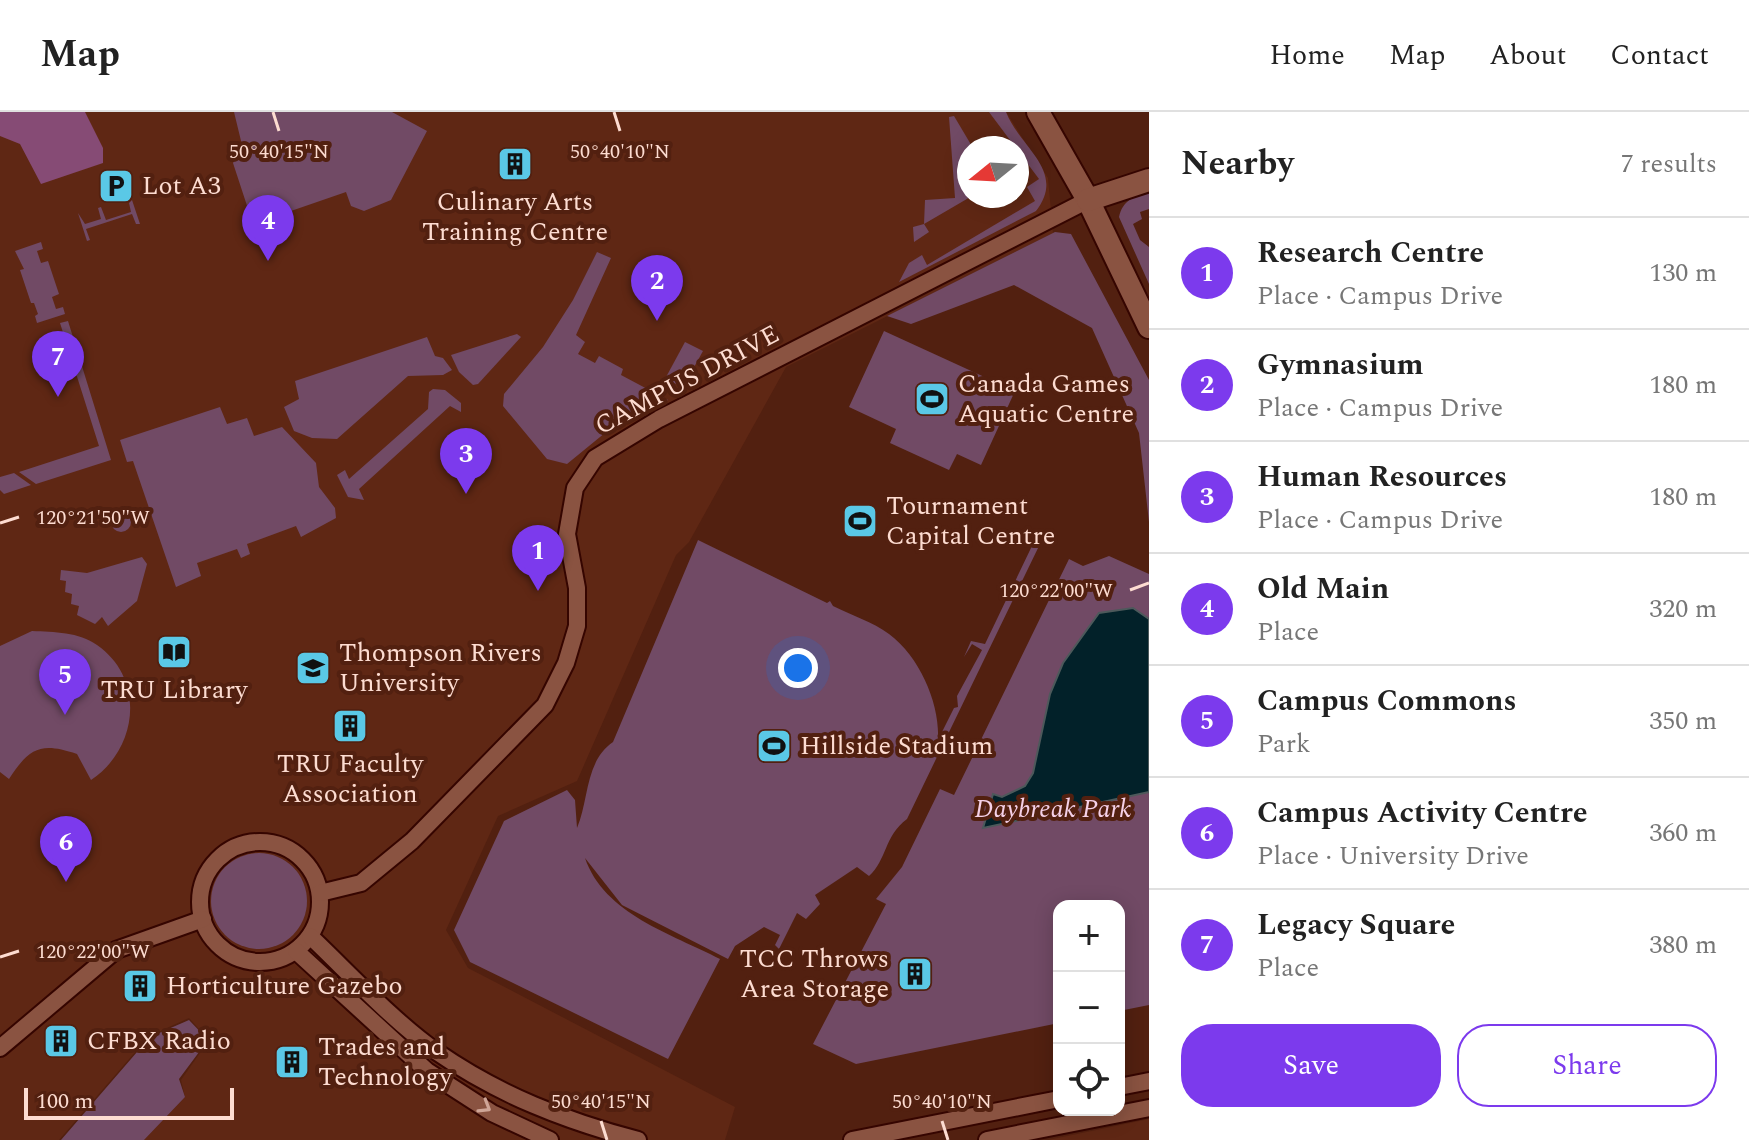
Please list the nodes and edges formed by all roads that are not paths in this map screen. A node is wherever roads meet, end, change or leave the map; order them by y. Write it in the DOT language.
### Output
graph roads {
  1 [pos="1038,112"];
  2 [pos="1149,180"];
  3 [pos="1088,200"];
  4 [pos="1149,327"];
  5 [pos="320,893"];
  6 [pos="203,919"];
  7 [pos="310,936"];
  8 [pos="296,951"];
  9 [pos="0,1048"];
  10 [pos="1149,1081"];
  11 [pos="1125,1086"];
  12 [pos="1053,1100"];
  13 [pos="1149,1108"];
  14 [pos="550,1140"];
  15 [pos="638,1140"];
  16 [pos="852,1140"];
  17 [pos="987,1140"];
  1 -- 3 [label="main road"];
  2 -- 3 [label="main road"];
  3 -- 4 [label="main road"];
  3 -- 5 [label="street, CAMPUS DRIVE"];
  5 -- 6 [label="street"];
  5 -- 7 [label="street"];
  6 -- 8 [label="street"];
  6 -- 9 [label="street"];
  7 -- 8 [label="street"];
  7 -- 15 [label="street"];
  8 -- 14 [label="street, one-way"];
  10 -- 11 [label="street"];
  12 -- 16 [label="street"];
  13 -- 17 [label="street"];
}
